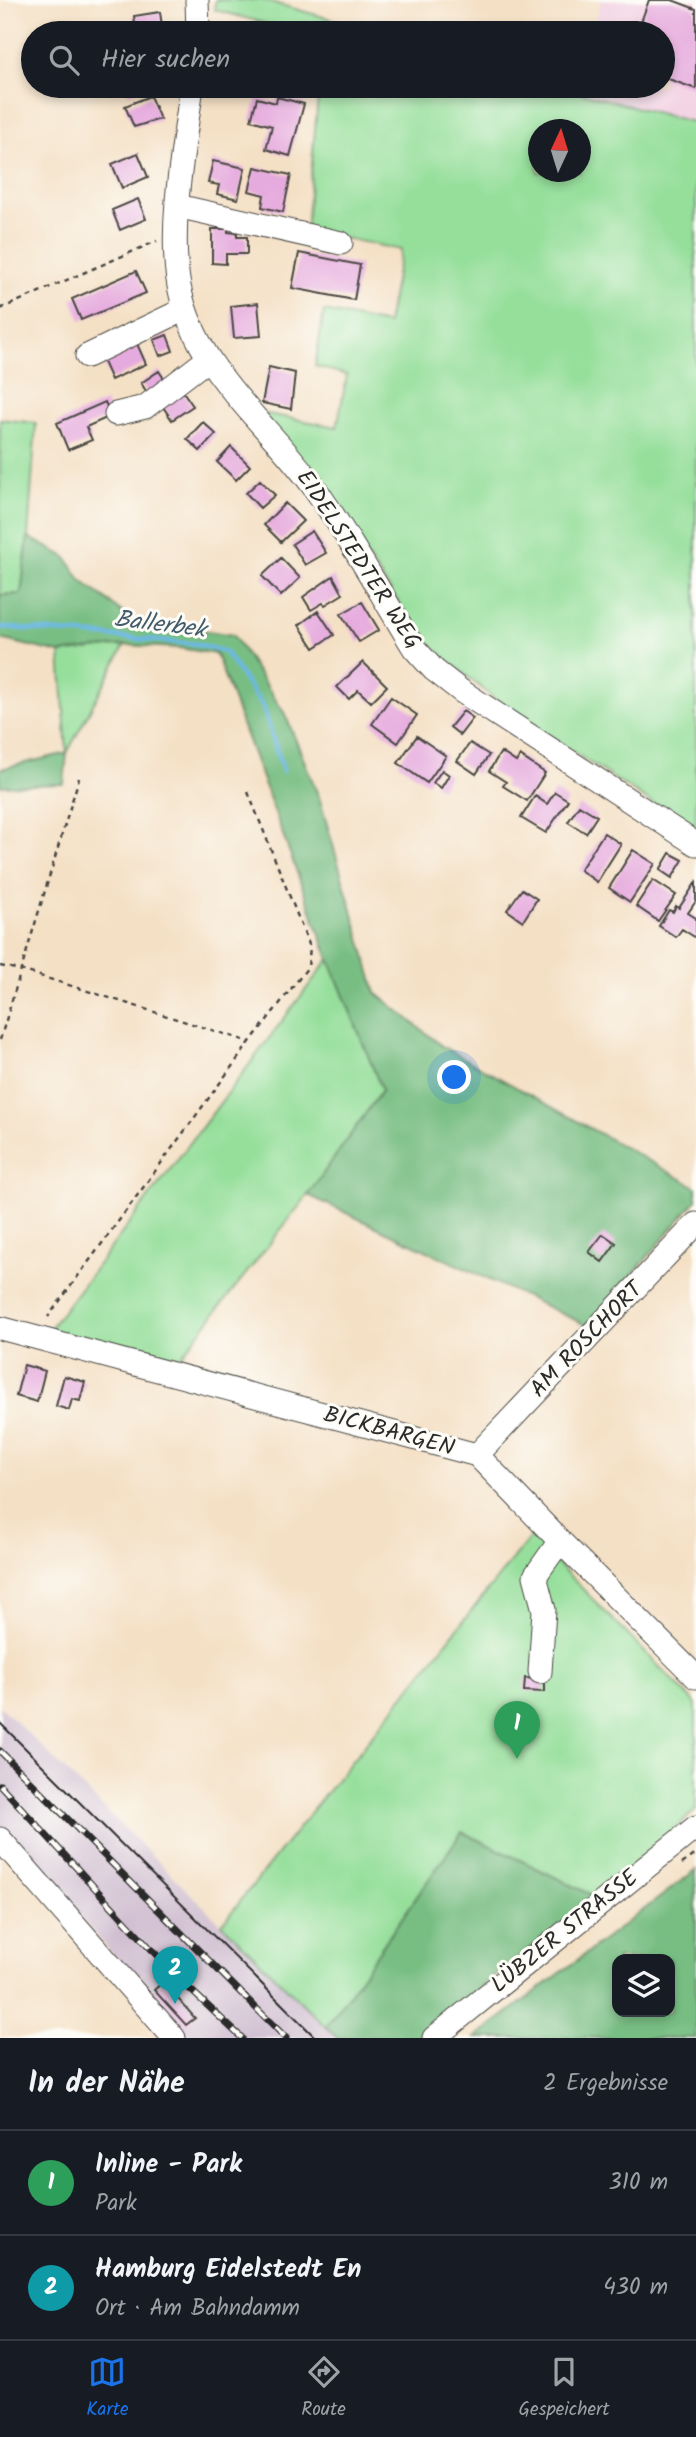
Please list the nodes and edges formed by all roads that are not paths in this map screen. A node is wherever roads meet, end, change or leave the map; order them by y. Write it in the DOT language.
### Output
graph roads {
  1 [pos="197,0"];
  2 [pos="198,21"];
  3 [pos="190,98"];
  4 [pos="177,206"];
  5 [pos="341,243"];
  6 [pos="185,309"];
  7 [pos="87,356"];
  8 [pos="208,359"];
  9 [pos="116,414"];
  10 [pos="696,844"];
  11 [pos="696,1224"];
  12 [pos="0,1328"];
  13 [pos="477,1455"];
  14 [pos="560,1541"];
  15 [pos="540,1672"];
  16 [pos="696,1677"];
  17 [pos="696,1826"];
  18 [pos="0,1839"];
  19 [pos="174,2038"];
  20 [pos="434,2038"];
  1 -- 2 [label="street"];
  3 -- 4 [label="street, EIDELSTEDTER WEG"];
  4 -- 5 [label="street"];
  4 -- 6 [label="street, EIDELSTEDTER WEG"];
  6 -- 7 [label="street"];
  6 -- 8 [label="street, EIDELSTEDTER WEG"];
  8 -- 9 [label="street"];
  8 -- 10 [label="street, EIDELSTEDTER WEG"];
  11 -- 13 [label="street, AM ROSCHORT"];
  12 -- 13 [label="street, BICKBARGEN"];
  13 -- 14 [label="street, BICKBARGEN"];
  14 -- 15 [label="street"];
  14 -- 16 [label="street, BICKBARGEN"];
  17 -- 20 [label="street, LÜBZER STRASSE"];
  18 -- 19 [label="street"];
}
